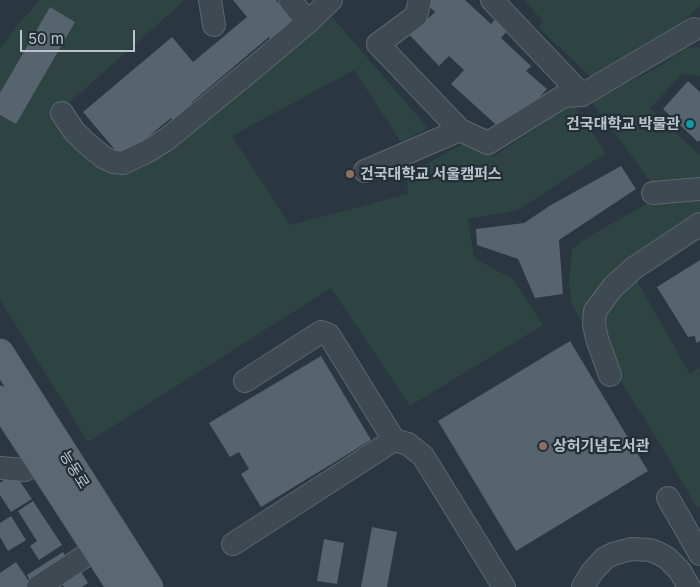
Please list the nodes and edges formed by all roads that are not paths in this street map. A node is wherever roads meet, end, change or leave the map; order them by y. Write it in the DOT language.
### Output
graph roads {
  1 [pos="210,0"];
  2 [pos="290,0"];
  3 [pos="331,0"];
  4 [pos="420,0"];
  5 [pos="492,0"];
  6 [pos="308,22"];
  7 [pos="214,25"];
  8 [pos="698,28"];
  9 [pos="570,89"];
  10 [pos="62,113"];
  11 [pos="460,130"];
  12 [pos="364,172"];
  13 [pos="700,189"];
  14 [pos="653,193"];
  15 [pos="700,224"];
  16 [pos="0,353"];
  17 [pos="610,375"];
  18 [pos="245,381"];
  19 [pos="0,400"];
  20 [pos="394,440"];
  21 [pos="39,461"];
  22 [pos="0,468"];
  23 [pos="668,498"];
  24 [pos="233,544"];
  25 [pos="96,549"];
  26 [pos="700,554"];
  27 [pos="38,587"];
  28 [pos="121,587"];
  29 [pos="149,587"];
  30 [pos="504,587"];
  31 [pos="583,587"];
  32 [pos="689,587"];
  1 -- 7 [label="street"];
  2 -- 6 [label="street"];
  3 -- 6 [label="street"];
  4 -- 11 [label="street"];
  5 -- 9 [label="street"];
  6 -- 10 [label="street"];
  8 -- 9 [label="street"];
  9 -- 11 [label="street"];
  11 -- 12 [label="street"];
  13 -- 14 [label="street"];
  15 -- 17 [label="street"];
  16 -- 29 [label="main road, 능동로"];
  18 -- 20 [label="street"];
  19 -- 21 [label="main road, 능동로"];
  20 -- 24 [label="street"];
  20 -- 30 [label="street"];
  21 -- 22 [label="street"];
  21 -- 25 [label="main road, 능동로"];
  23 -- 26 [label="street"];
  25 -- 27 [label="street"];
  25 -- 28 [label="main road, 능동로"];
  31 -- 32 [label="street"];
}
